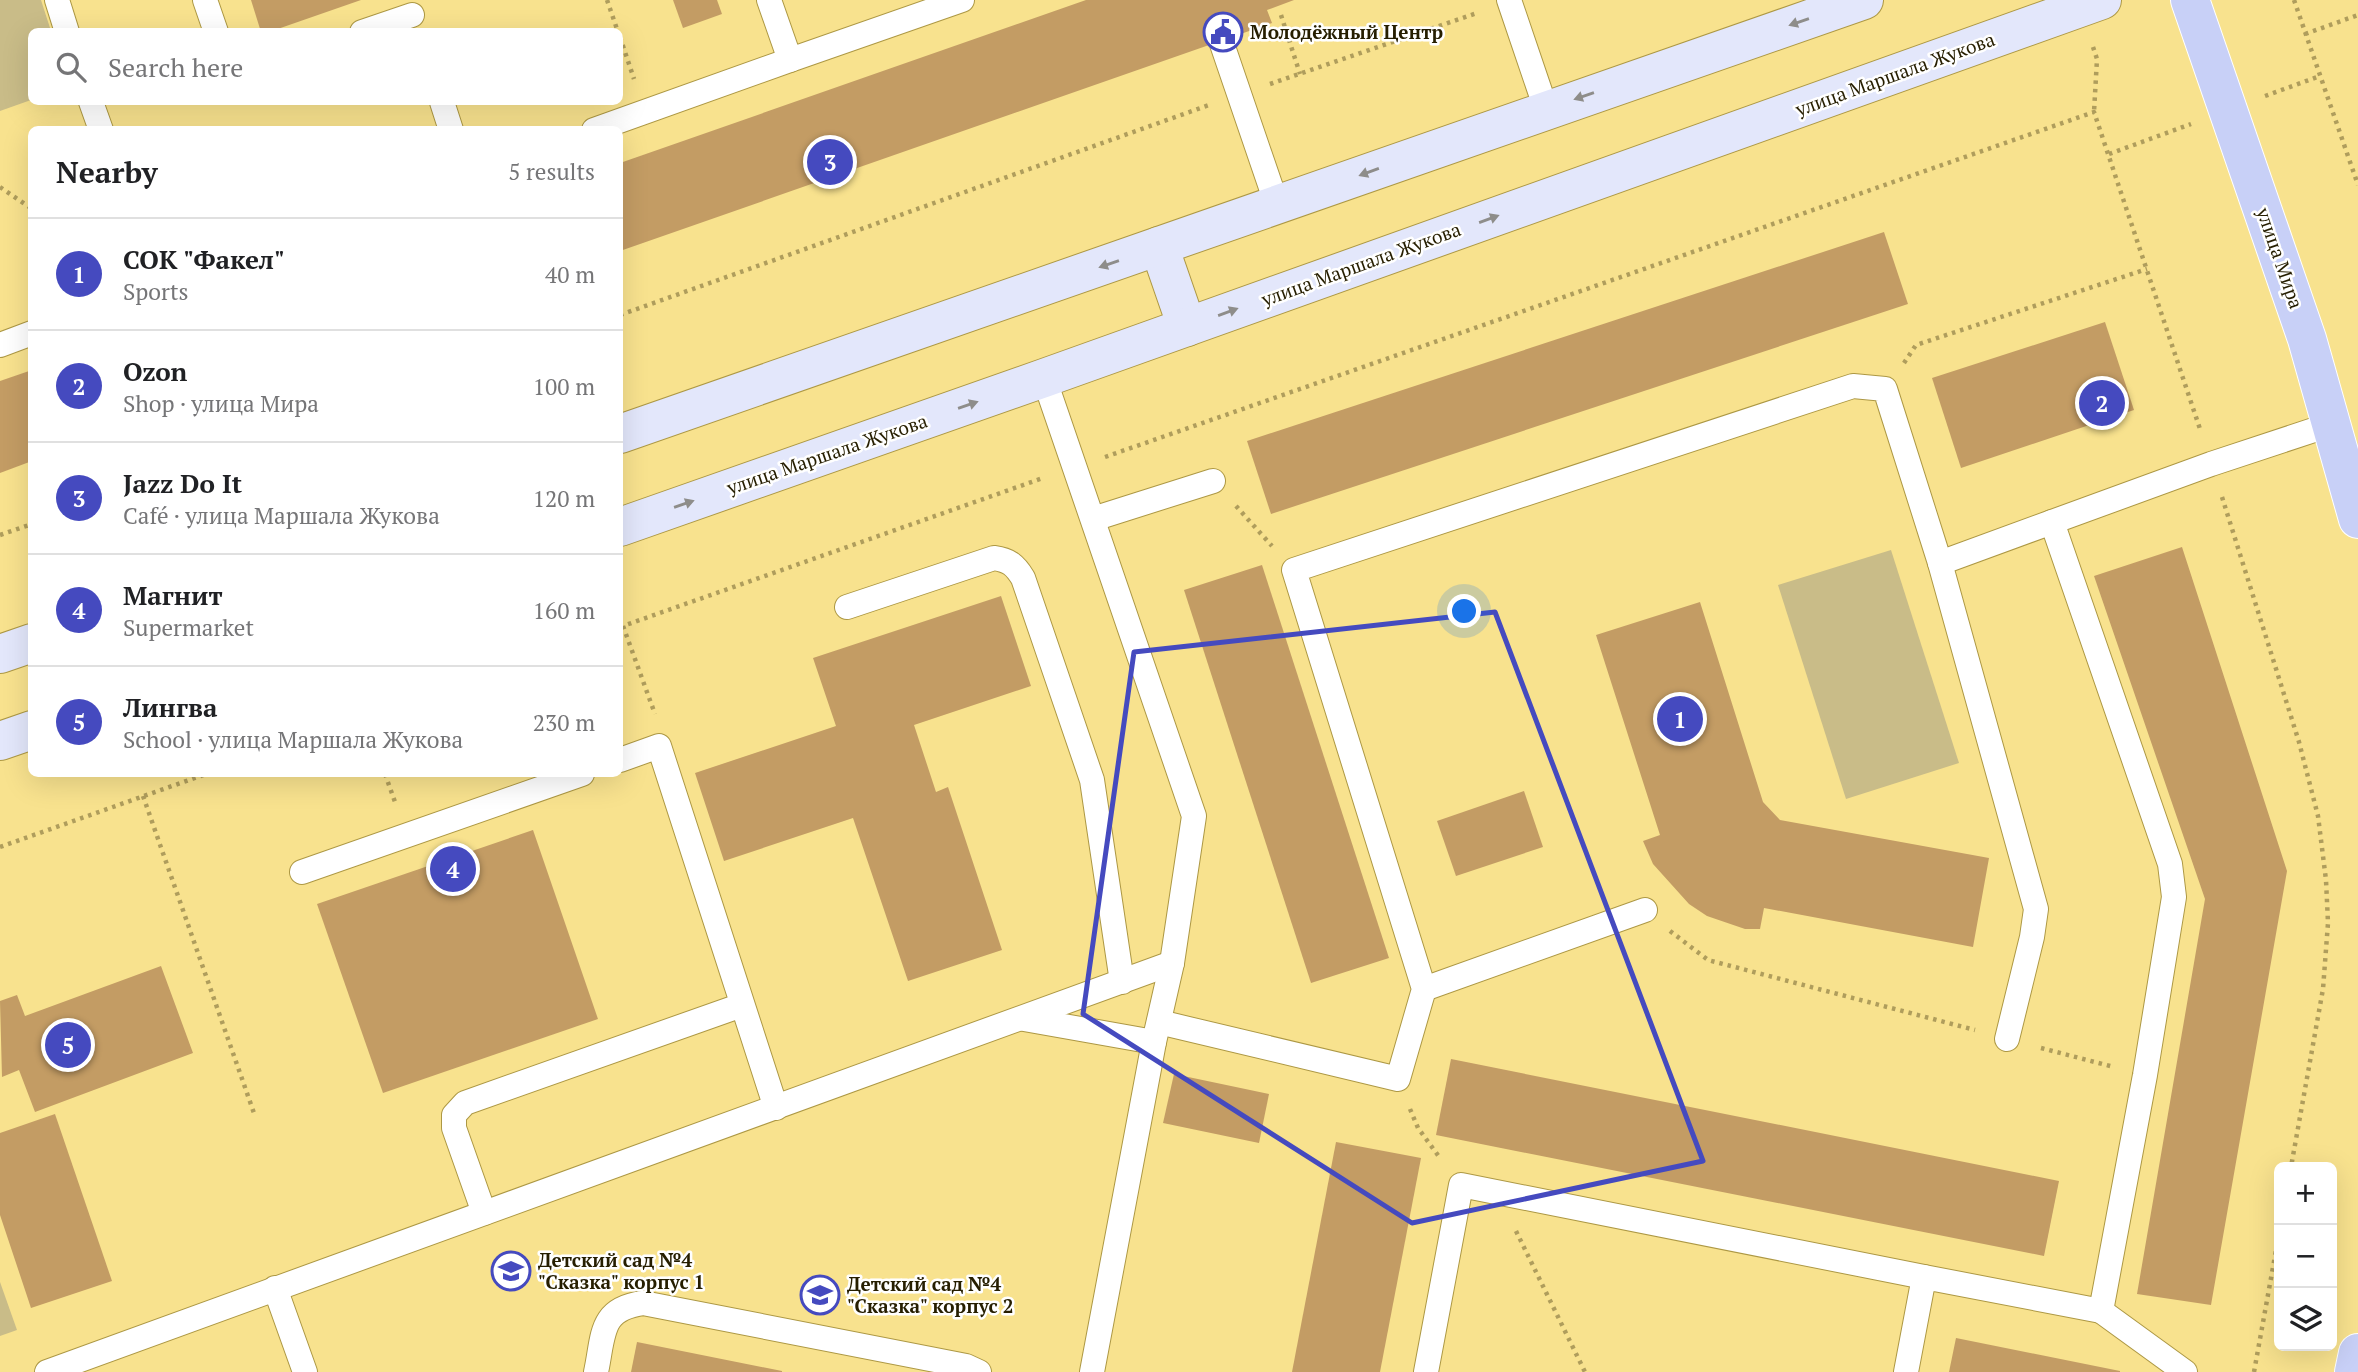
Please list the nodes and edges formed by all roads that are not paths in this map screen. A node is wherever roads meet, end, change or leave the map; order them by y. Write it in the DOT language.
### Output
graph roads {
  1 [pos="57,0"];
  2 [pos="205,0"];
  3 [pos="769,0"];
  4 [pos="962,0"];
  5 [pos="1864,0"];
  6 [pos="2190,0"];
  7 [pos="1510,1"];
  8 [pos="2092,4"];
  9 [pos="412,15"];
  10 [pos="66,28"];
  11 [pos="215,28"];
  12 [pos="374,28"];
  13 [pos="1221,41"];
  14 [pos="790,60"];
  15 [pos="92,105"];
  16 [pos="443,105"];
  17 [pos="1546,109"];
  18 [pos="100,126"];
  19 [pos="450,126"];
  20 [pos="605,126"];
  21 [pos="1277,205"];
  22 [pos="1159,246"];
  23 [pos="1187,327"];
  24 [pos="28,335"];
  25 [pos="0,345"];
  26 [pos="1044,379"];
  27 [pos="2332,424"];
  28 [pos="623,433"];
  29 [pos="1213,481"];
  30 [pos="1093,519"];
  31 [pos="2358,519"];
  32 [pos="2052,522"];
  33 [pos="623,526"];
  34 [pos="1940,563"];
  35 [pos="847,607"];
  36 [pos="28,644"];
  37 [pos="0,654"];
  38 [pos="28,731"];
  39 [pos="0,741"];
  40 [pos="623,759"];
  41 [pos="573,777"];
  42 [pos="302,872"];
  43 [pos="1645,910"];
  44 [pos="1172,963"];
  45 [pos="1122,982"];
  46 [pos="1424,989"];
  47 [pos="742,1005"];
  48 [pos="1023,1018"];
  49 [pos="1157,1032"];
  50 [pos="2007,1039"];
  51 [pos="776,1108"];
  52 [pos="484,1213"];
  53 [pos="1924,1278"];
  54 [pos="275,1288"];
  55 [pos="2101,1311"];
  56 [pos="2358,1353"];
  57 [pos="47,1372"];
  58 [pos="305,1372"];
  59 [pos="596,1372"];
  60 [pos="979,1372"];
  61 [pos="1092,1372"];
  62 [pos="1426,1372"];
  63 [pos="1906,1372"];
  64 [pos="2185,1372"];
  65 [pos="2354,1372"];
  1 -- 10 [label="lane"];
  2 -- 11 [label="lane"];
  3 -- 14 [label="lane"];
  4 -- 14 [label="lane"];
  5 -- 17 [label="main road, one-way"];
  6 -- 27 [label="main road, улица Мира"];
  7 -- 17 [label="lane"];
  23 -- 8 [label="main road, улица Маршала Жукова, one-way"];
  9 -- 12 [label="lane"];
  13 -- 21 [label="lane"];
  14 -- 20 [label="lane"];
  15 -- 18 [label="lane"];
  16 -- 19 [label="lane"];
  17 -- 21 [label="main road, one-way"];
  21 -- 22 [label="main road"];
  22 -- 23 [label="main road"];
  22 -- 28 [label="main road, one-way"];
  23 -- 26 [label="main road, улица Маршала Жукова"];
  24 -- 25 [label="lane"];
  26 -- 30 [label="lane"];
  33 -- 26 [label="main road, улица Маршала Жукова, one-way"];
  27 -- 31 [label="main road, улица Мира"];
  27 -- 32 [label="lane"];
  29 -- 30 [label="lane"];
  30 -- 44 [label="lane"];
  32 -- 34 [label="lane"];
  32 -- 55 [label="lane"];
  34 -- 46 [label="lane"];
  34 -- 50 [label="lane"];
  35 -- 45 [label="lane"];
  36 -- 37 [label="main road"];
  38 -- 39 [label="main road"];
  40 -- 47 [label="lane"];
  41 -- 42 [label="lane"];
  43 -- 46 [label="lane"];
  44 -- 45 [label="lane"];
  44 -- 49 [label="lane"];
  45 -- 48 [label="lane"];
  46 -- 49 [label="lane"];
  47 -- 51 [label="lane"];
  47 -- 52 [label="lane"];
  48 -- 49 [label="lane"];
  48 -- 51 [label="lane"];
  49 -- 61 [label="lane"];
  51 -- 52 [label="lane"];
  52 -- 54 [label="lane"];
  53 -- 55 [label="lane"];
  53 -- 62 [label="lane"];
  53 -- 63 [label="lane"];
  54 -- 57 [label="lane"];
  54 -- 58 [label="lane"];
  55 -- 64 [label="lane"];
  56 -- 65 [label="main road"];
  59 -- 60 [label="lane"];
}
